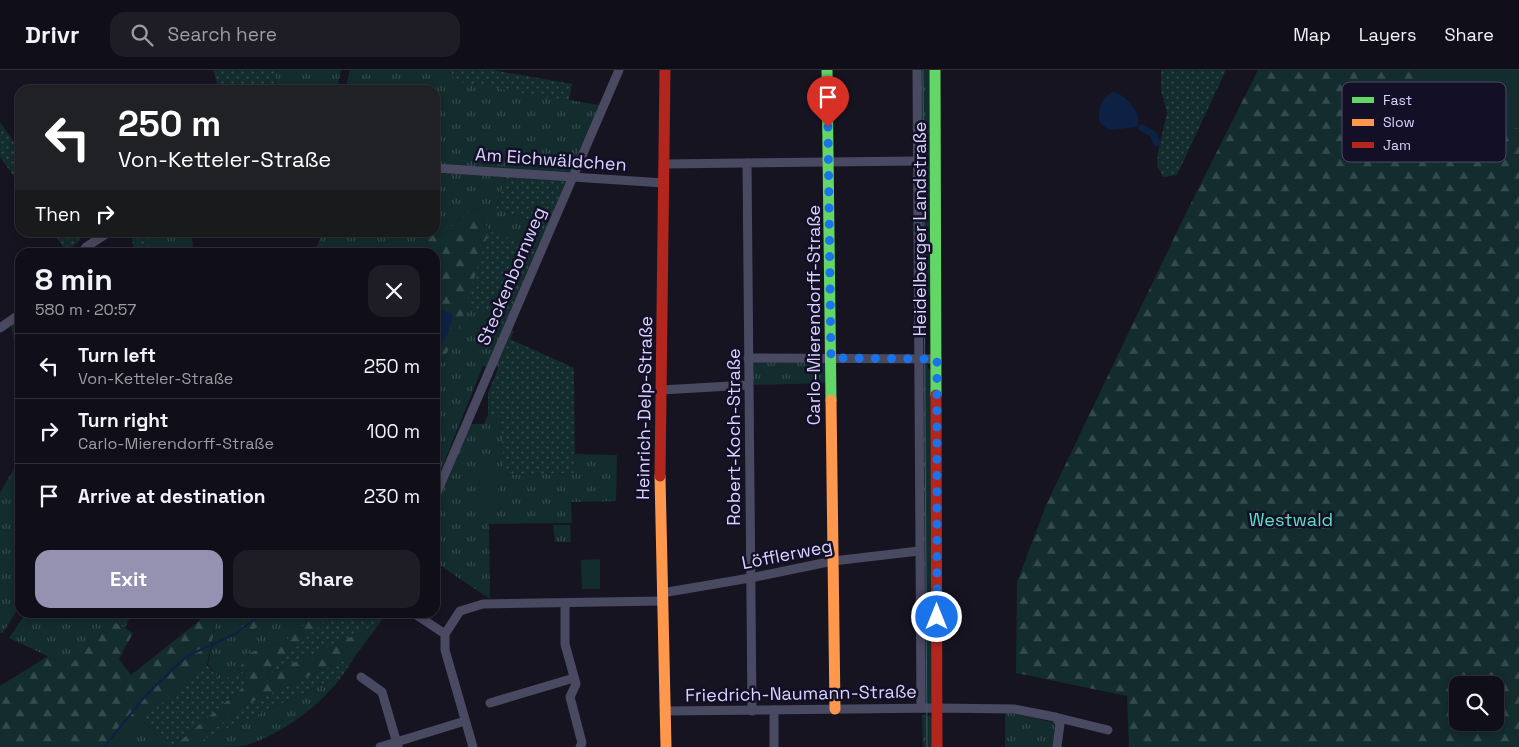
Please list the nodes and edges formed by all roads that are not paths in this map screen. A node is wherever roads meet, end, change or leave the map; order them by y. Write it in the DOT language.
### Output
graph roads {
  1 [pos="619,70"];
  2 [pos="665,70"];
  3 [pos="826,70"];
  4 [pos="917,70"];
  5 [pos="935,70"];
  6 [pos="918,161"];
  7 [pos="830,162"];
  8 [pos="747,163"];
  9 [pos="665,164"];
  10 [pos="440,168"];
  11 [pos="572,177"];
  12 [pos="664,183"];
  13 [pos="101,237"];
  14 [pos="85,248"];
  15 [pos="15,318"];
  16 [pos="0,328"];
  17 [pos="748,358"];
  18 [pos="831,358"];
  19 [pos="919,359"];
  20 [pos="937,359"];
  21 [pos="748,384"];
  22 [pos="661,390"];
  23 [pos="440,484"];
  24 [pos="919,551"];
  25 [pos="833,561"];
  26 [pos="750,578"];
  27 [pos="662,597"];
  28 [pos="565,604"];
  29 [pos="421,618"];
  30 [pos="445,634"];
  31 [pos="361,677"];
  32 [pos="574,678"];
  33 [pos="490,703"];
  34 [pos="921,708"];
  35 [pos="937,708"];
  36 [pos="836,709"];
  37 [pos="774,710"];
  38 [pos="665,711"];
  39 [pos="752,711"];
  40 [pos="1055,717"];
  41 [pos="465,721"];
  42 [pos="1108,730"];
  43 [pos="398,744"];
  44 [pos="380,747"];
  45 [pos="473,747"];
  46 [pos="580,747"];
  47 [pos="666,747"];
  48 [pos="774,747"];
  49 [pos="937,747"];
  50 [pos="1058,747"];
  1 -- 11 [label="street, Steckenbornweg"];
  2 -- 9 [label="street, Heinrich-Delp-Straße"];
  3 -- 7 [label="street, Carlo-Mierendorff-Straße"];
  4 -- 6 [label="street, Heidelberger Landstraße"];
  5 -- 20 [label="street, Heidelberger Landstraße"];
  6 -- 7 [label="street"];
  6 -- 19 [label="street, Heidelberger Landstraße"];
  7 -- 8 [label="street"];
  7 -- 18 [label="street, Carlo-Mierendorff-Straße"];
  8 -- 9 [label="street"];
  8 -- 17 [label="street, Robert-Koch-Straße"];
  9 -- 12 [label="street, Heinrich-Delp-Straße"];
  10 -- 11 [label="street, Am Eichwäldchen"];
  11 -- 12 [label="street, Am Eichwäldchen"];
  11 -- 23 [label="street, Steckenbornweg"];
  12 -- 22 [label="street, Heinrich-Delp-Straße"];
  13 -- 14 [label="street"];
  15 -- 16 [label="street"];
  17 -- 18 [label="street"];
  17 -- 21 [label="street, Robert-Koch-Straße"];
  18 -- 19 [label="street"];
  18 -- 25 [label="street, Carlo-Mierendorff-Straße"];
  19 -- 20 [label="street"];
  19 -- 24 [label="street, Heidelberger Landstraße"];
  20 -- 35 [label="street, Heidelberger Landstraße"];
  21 -- 22 [label="street"];
  21 -- 26 [label="street, Robert-Koch-Straße"];
  22 -- 27 [label="street, Heinrich-Delp-Straße"];
  24 -- 25 [label="street, Löfflerweg"];
  24 -- 34 [label="street, Heidelberger Landstraße"];
  25 -- 26 [label="street, Löfflerweg"];
  25 -- 36 [label="street, Carlo-Mierendorff-Straße"];
  26 -- 27 [label="street, Löfflerweg"];
  26 -- 39 [label="street, Robert-Koch-Straße"];
  27 -- 28 [label="street, Löfflerweg"];
  27 -- 38 [label="street, Heinrich-Delp-Straße"];
  28 -- 30 [label="street, Löfflerweg"];
  28 -- 32 [label="street"];
  29 -- 30 [label="street"];
  30 -- 41 [label="street"];
  31 -- 43 [label="street"];
  32 -- 33 [label="street"];
  32 -- 46 [label="street"];
  34 -- 35 [label="street, Friedrich-Naumann-Straße"];
  34 -- 36 [label="street, Friedrich-Naumann-Straße"];
  35 -- 40 [label="street, Friedrich-Naumann-Straße"];
  35 -- 49 [label="street, Heidelberger Landstraße"];
  36 -- 37 [label="street, Friedrich-Naumann-Straße"];
  37 -- 39 [label="street, Friedrich-Naumann-Straße"];
  37 -- 48 [label="street"];
  38 -- 39 [label="street, Friedrich-Naumann-Straße"];
  38 -- 47 [label="street, Heinrich-Delp-Straße"];
  40 -- 42 [label="street, Friedrich-Naumann-Straße"];
  40 -- 50 [label="street"];
  41 -- 43 [label="street"];
  41 -- 45 [label="street"];
  43 -- 44 [label="street"];
}
